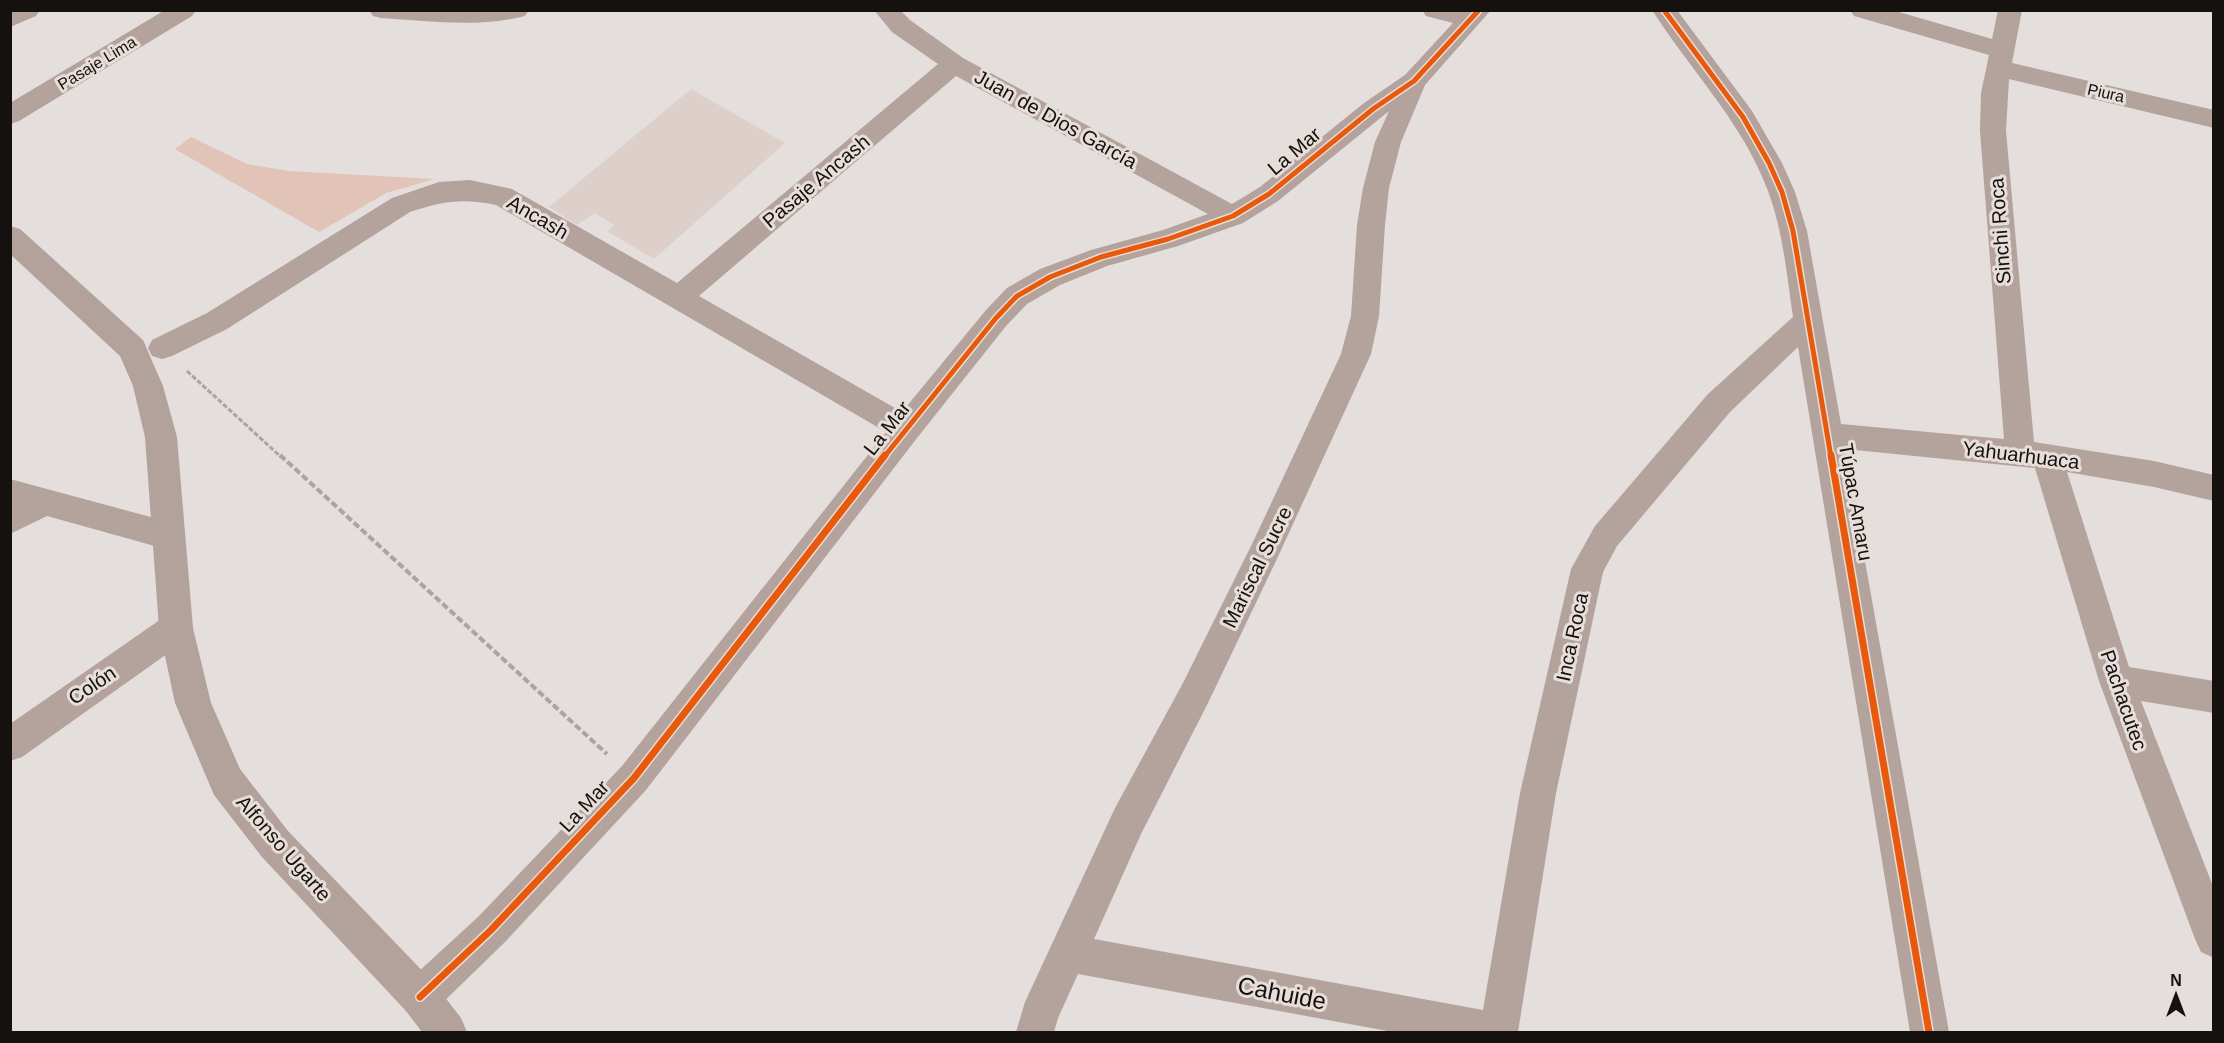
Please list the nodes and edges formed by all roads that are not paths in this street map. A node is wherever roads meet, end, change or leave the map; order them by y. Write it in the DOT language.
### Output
graph roads {
  1 [pos="28,10"];
  2 [pos="184,10"];
  3 [pos="381,10"];
  4 [pos="517,10"];
  5 [pos="886,10"];
  6 [pos="1434,10"];
  7 [pos="1664,10"];
  8 [pos="1862,10"];
  9 [pos="2010,10"];
  10 [pos="1474,16"];
  11 [pos="10,19"];
  12 [pos="1999,59"];
  13 [pos="954,64"];
  14 [pos="1414,81"];
  15 [pos="10,115"];
  16 [pos="2214,119"];
  17 [pos="1233,216"];
  18 [pos="10,237"];
  19 [pos="678,298"];
  20 [pos="1807,322"];
  21 [pos="162,348"];
  22 [pos="906,429"];
  23 [pos="1828,435"];
  24 [pos="2034,454"];
  25 [pos="2214,488"];
  26 [pos="10,492"];
  27 [pos="44,501"];
  28 [pos="10,521"];
  29 [pos="169,536"];
  30 [pos="176,628"];
  31 [pos="2116,681"];
  32 [pos="2214,697"];
  33 [pos="10,745"];
  34 [pos="2214,939"];
  35 [pos="1068,953"];
  36 [pos="420,997"];
  37 [pos="447,1032"];
  38 [pos="1035,1032"];
  39 [pos="1497,1032"];
  40 [pos="1929,1032"];
  1 -- 11 [label="street"];
  2 -- 15 [label="street, Pasaje Lima"];
  3 -- 4 [label="street"];
  5 -- 13 [label="street, Juan de Dios García"];
  6 -- 10 [label="street"];
  7 -- 20 [label="street, Túpac Amaru"];
  8 -- 12 [label="street, Piura"];
  9 -- 12 [label="street, Sinchi Roca"];
  10 -- 14 [label="street, La Mar"];
  12 -- 16 [label="street, Piura"];
  12 -- 24 [label="street, Sinchi Roca"];
  13 -- 17 [label="street, Juan de Dios García"];
  13 -- 19 [label="street, Pasaje Ancash"];
  14 -- 17 [label="street, La Mar"];
  14 -- 35 [label="street, Mariscal Sucre"];
  17 -- 22 [label="street, La Mar"];
  18 -- 29 [label="main road, Alfonso Ugarte"];
  19 -- 21 [label="street, Ancash"];
  19 -- 22 [label="street, Ancash"];
  20 -- 23 [label="street, Túpac Amaru"];
  20 -- 39 [label="street, Inca Roca"];
  22 -- 36 [label="street, La Mar"];
  23 -- 24 [label="street, Yahuarhuaca"];
  23 -- 40 [label="street, Túpac Amaru"];
  24 -- 25 [label="street, Yahuarhuaca"];
  24 -- 31 [label="street, Pachacutec"];
  26 -- 27 [label="street"];
  27 -- 28 [label="street"];
  27 -- 29 [label="street"];
  29 -- 30 [label="main road, Alfonso Ugarte"];
  30 -- 33 [label="street, Colón"];
  30 -- 36 [label="main road, Alfonso Ugarte"];
  31 -- 32 [label="street"];
  31 -- 34 [label="street, Pachacutec"];
  35 -- 38 [label="street, Mariscal Sucre"];
  35 -- 39 [label="street, Cahuide"];
  36 -- 37 [label="main road, Alfonso Ugarte"];
}
